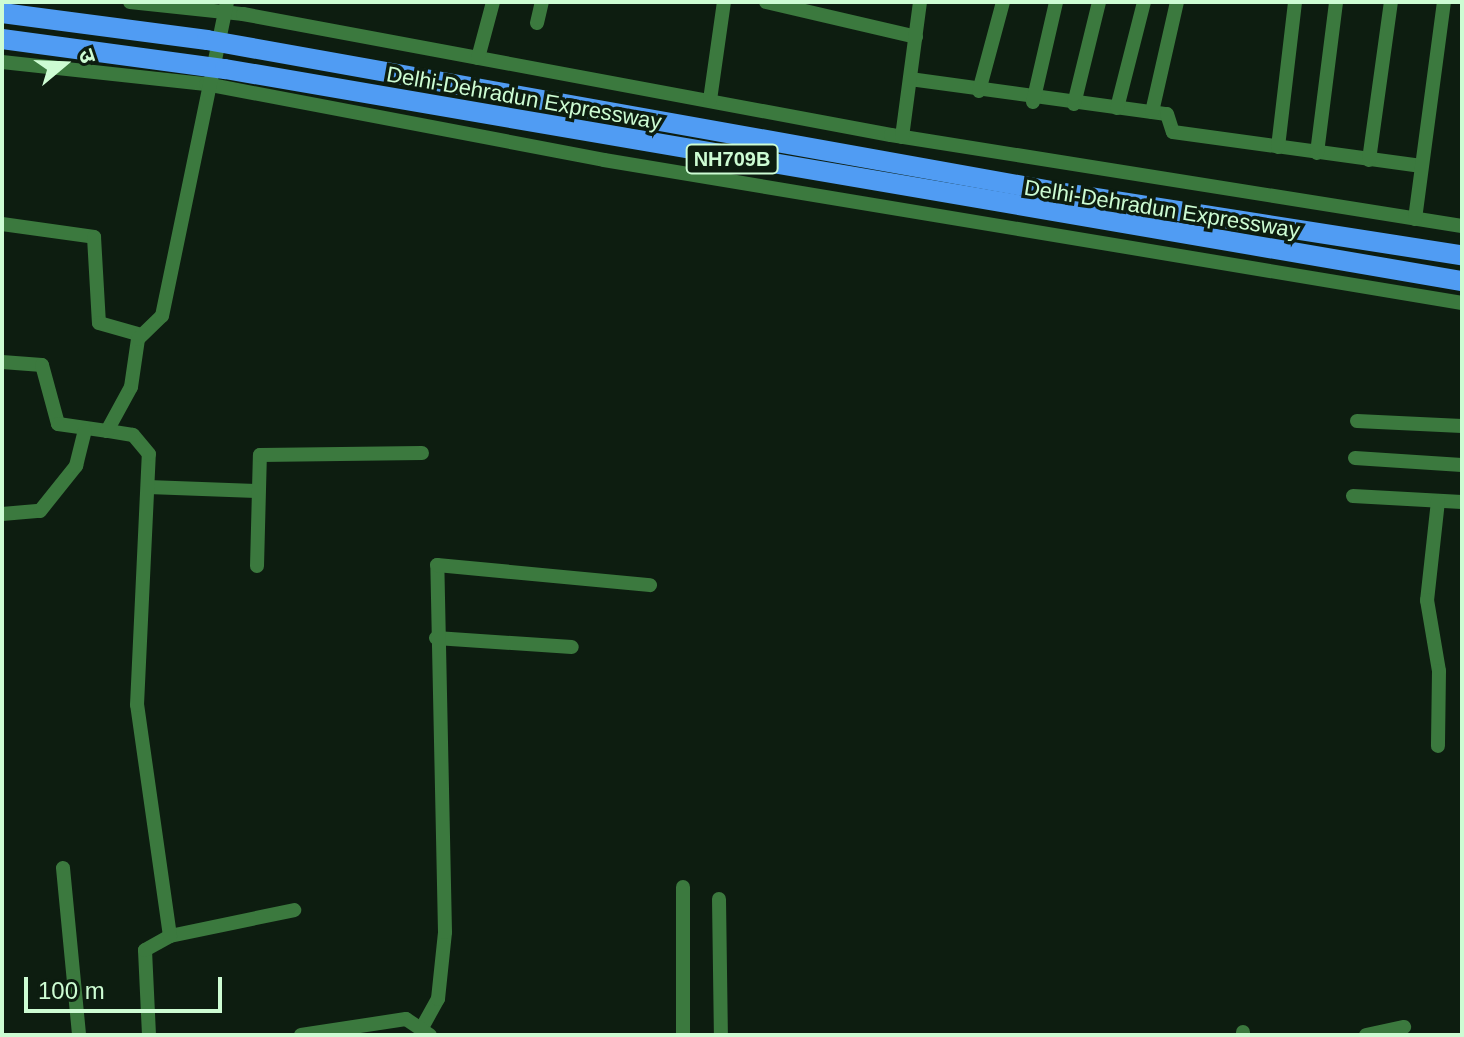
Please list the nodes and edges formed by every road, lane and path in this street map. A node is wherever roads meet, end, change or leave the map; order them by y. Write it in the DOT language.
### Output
graph roads {
  1 [pos="130,2"];
  2 [pos="493,2"];
  3 [pos="542,2"];
  4 [pos="724,2"];
  5 [pos="920,2"];
  6 [pos="1003,2"];
  7 [pos="1056,2"];
  8 [pos="1099,2"];
  9 [pos="1144,2"];
  10 [pos="1177,2"];
  11 [pos="1295,2"];
  12 [pos="1336,2"];
  13 [pos="1391,2"];
  14 [pos="1444,2"];
  15 [pos="776,3"];
  16 [pos="226,7"];
  17 [pos="824,9"];
  18 [pos="2,13"];
  19 [pos="537,23"];
  20 [pos="916,37"];
  21 [pos="2,39"];
  22 [pos="478,58"];
  23 [pos="2,62"];
  24 [pos="910,79"];
  25 [pos="206,84"];
  26 [pos="979,91"];
  27 [pos="710,100"];
  28 [pos="1033,102"];
  29 [pos="1074,104"];
  30 [pos="1117,108"];
  31 [pos="1152,112"];
  32 [pos="902,137"];
  33 [pos="1278,147"];
  34 [pos="1317,153"];
  35 [pos="1369,160"];
  36 [pos="1420,166"];
  37 [pos="1415,219"];
  38 [pos="2,224"];
  39 [pos="1462,226"];
  40 [pos="1462,255"];
  41 [pos="1462,281"];
  42 [pos="1462,303"];
  43 [pos="141,335"];
  44 [pos="2,362"];
  45 [pos="1357,421"];
  46 [pos="1462,426"];
  47 [pos="85,430"];
  48 [pos="107,431"];
  49 [pos="422,453"];
  50 [pos="1355,458"];
  51 [pos="1462,465"];
  52 [pos="148,487"];
  53 [pos="258,491"];
  54 [pos="1353,496"];
  55 [pos="1438,501"];
  56 [pos="1462,502"];
  57 [pos="2,514"];
  58 [pos="257,566"];
  59 [pos="650,585"];
  60 [pos="436,638"];
  61 [pos="572,647"];
  62 [pos="1438,746"];
  63 [pos="63,868"];
  64 [pos="683,887"];
  65 [pos="719,899"];
  66 [pos="294,910"];
  67 [pos="170,936"];
  68 [pos="1404,1027"];
  69 [pos="427,1030"];
  70 [pos="332,1032"];
  71 [pos="79,1035"];
  72 [pos="149,1035"];
  73 [pos="301,1035"];
  74 [pos="683,1035"];
  75 [pos="721,1035"];
  76 [pos="1366,1035"];
  1 -- 16 [label="street"];
  2 -- 22 [label="street"];
  3 -- 19 [label="street"];
  4 -- 27 [label="street"];
  5 -- 20 [label="street"];
  6 -- 26 [label="street"];
  7 -- 28 [label="street"];
  8 -- 29 [label="street"];
  9 -- 30 [label="street"];
  10 -- 31 [label="street"];
  11 -- 33 [label="street"];
  12 -- 34 [label="street"];
  13 -- 35 [label="street"];
  14 -- 36 [label="street"];
  15 -- 17 [label="street"];
  16 -- 22 [label="street"];
  16 -- 25 [label="street"];
  17 -- 20 [label="street"];
  18 -- 40 [label="highway, Delhi-Dehradun Expressway / NH709B, bridge"];
  20 -- 24 [label="street"];
  21 -- 41 [label="highway, Delhi-Dehradun Expressway / NH709B, bridge"];
  22 -- 27 [label="street"];
  23 -- 25 [label="street"];
  24 -- 26 [label="street"];
  24 -- 32 [label="street"];
  25 -- 42 [label="street"];
  25 -- 43 [label="street"];
  26 -- 28 [label="street"];
  27 -- 32 [label="street"];
  28 -- 29 [label="street"];
  29 -- 30 [label="street"];
  30 -- 31 [label="street"];
  31 -- 33 [label="street"];
  32 -- 37 [label="street"];
  33 -- 34 [label="street"];
  34 -- 35 [label="street"];
  35 -- 36 [label="street"];
  36 -- 37 [label="street"];
  37 -- 39 [label="street"];
  38 -- 43 [label="street"];
  43 -- 48 [label="street"];
  44 -- 47 [label="street"];
  45 -- 46 [label="street"];
  47 -- 48 [label="street"];
  47 -- 57 [label="street"];
  48 -- 52 [label="street"];
  49 -- 53 [label="street"];
  50 -- 51 [label="street"];
  52 -- 53 [label="street"];
  52 -- 67 [label="street"];
  53 -- 58 [label="street"];
  54 -- 55 [label="street"];
  55 -- 56 [label="street"];
  55 -- 62 [label="street"];
  59 -- 60 [label="street"];
  60 -- 61 [label="street"];
  60 -- 69 [label="street"];
  63 -- 71 [label="street"];
  64 -- 74 [label="street"];
  65 -- 75 [label="street"];
  66 -- 67 [label="street"];
  67 -- 72 [label="street"];
  68 -- 76 [label="street"];
  69 -- 70 [label="street"];
  70 -- 73 [label="street"];
}
